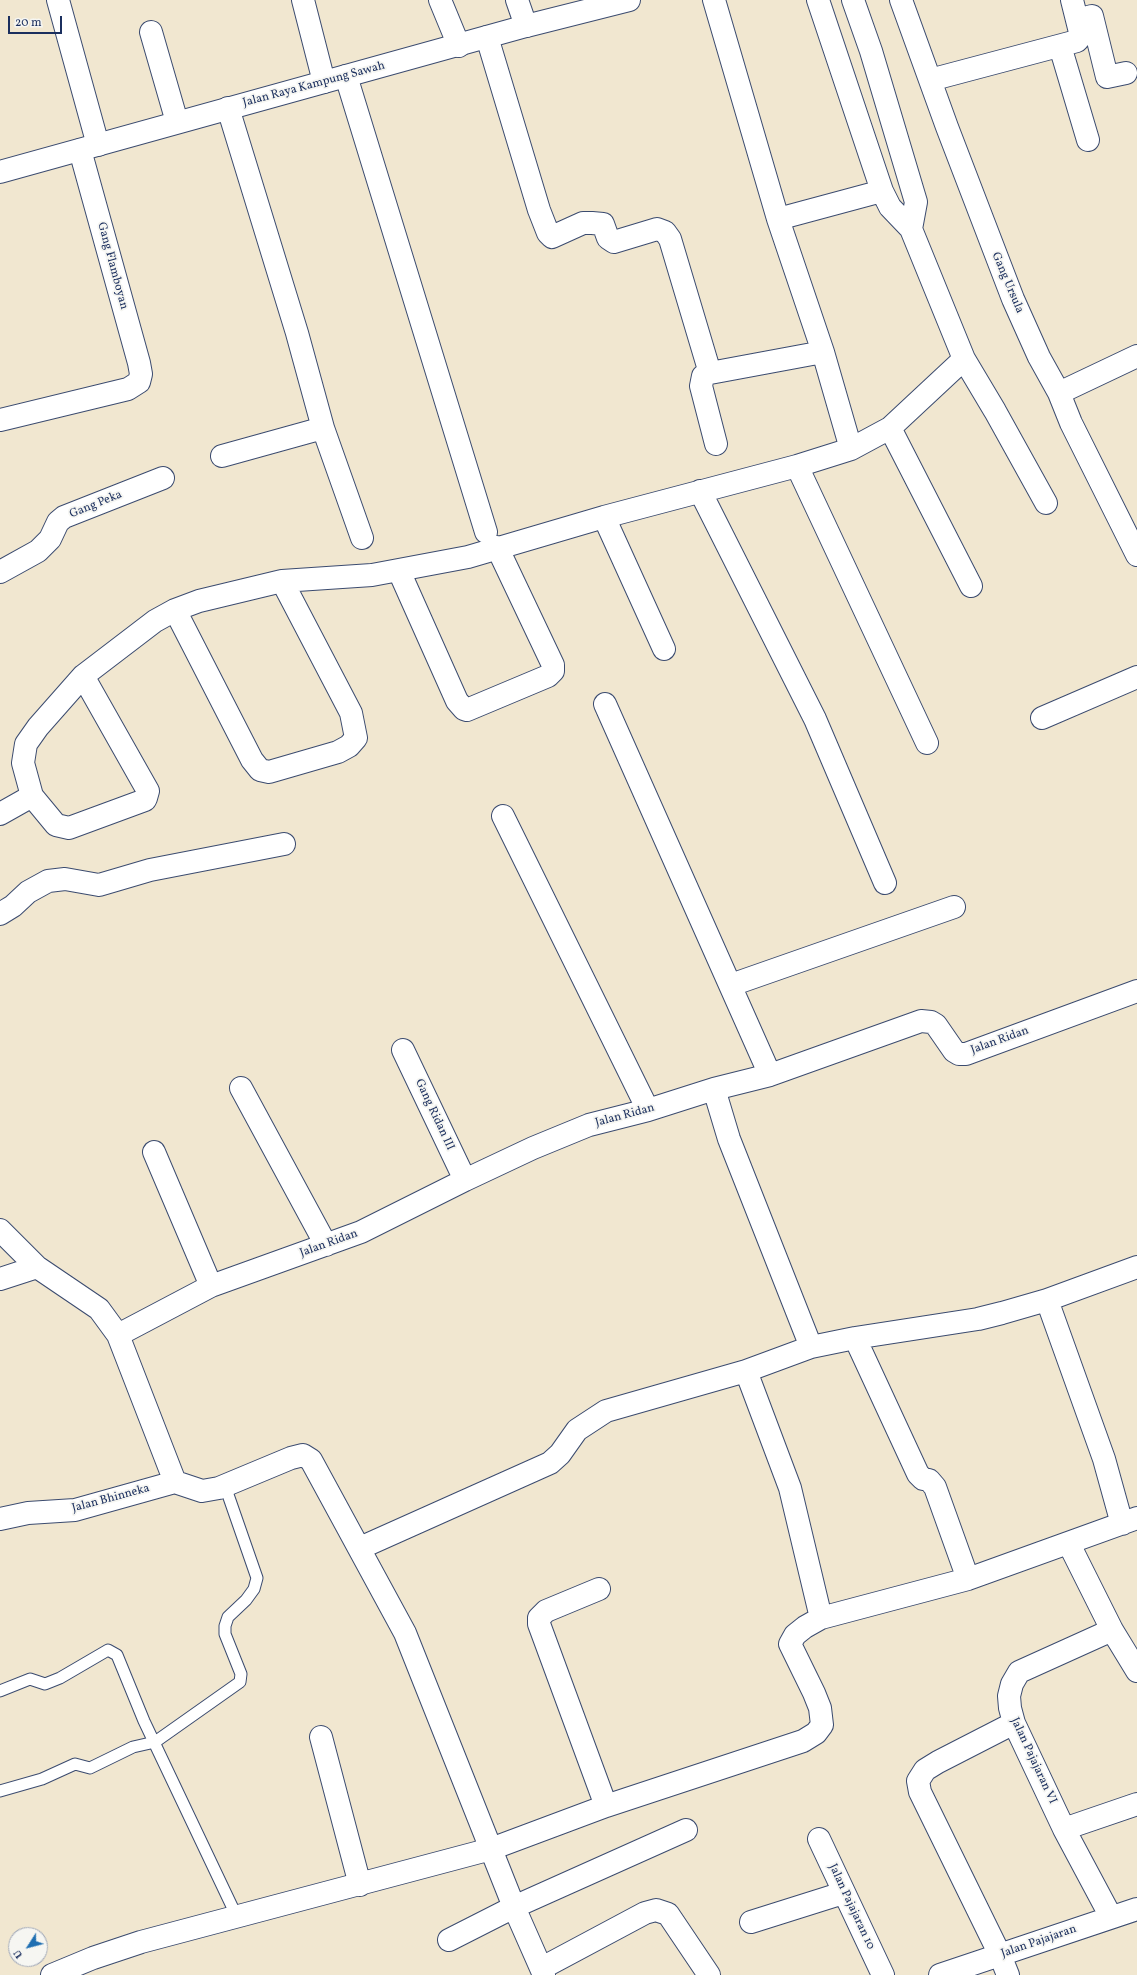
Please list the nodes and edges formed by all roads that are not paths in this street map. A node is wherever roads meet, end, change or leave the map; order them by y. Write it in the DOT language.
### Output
graph roads {
  1 [pos="58,0"];
  2 [pos="303,0"];
  3 [pos="440,0"];
  4 [pos="517,0"];
  5 [pos="630,0"];
  6 [pos="714,0"];
  7 [pos="818,0"];
  8 [pos="853,0"];
  9 [pos="901,0"];
  10 [pos="1074,10"];
  11 [pos="526,26"];
  12 [pos="151,32"];
  13 [pos="487,37"];
  14 [pos="459,46"];
  15 [pos="1060,46"];
  16 [pos="1126,73"];
  17 [pos="346,76"];
  18 [pos="930,80"];
  19 [pos="324,82"];
  20 [pos="228,108"];
  21 [pos="177,122"];
  22 [pos="1088,140"];
  23 [pos="89,147"];
  24 [pos="0,172"];
  25 [pos="882,191"];
  26 [pos="778,219"];
  27 [pos="911,229"];
  28 [pos="823,352"];
  29 [pos="1137,356"];
  30 [pos="964,359"];
  31 [pos="710,374"];
  32 [pos="1059,393"];
  33 [pos="0,420"];
  34 [pos="323,428"];
  35 [pos="890,428"];
  36 [pos="716,444"];
  37 [pos="852,449"];
  38 [pos="222,456"];
  39 [pos="797,466"];
  40 [pos="163,478"];
  41 [pos="700,491"];
  42 [pos="1046,503"];
  43 [pos="604,517"];
  44 [pos="362,538"];
  45 [pos="492,539"];
  46 [pos="1137,555"];
  47 [pos="399,571"];
  48 [pos="0,572"];
  49 [pos="282,581"];
  50 [pos="971,586"];
  51 [pos="175,610"];
  52 [pos="664,649"];
  53 [pos="83,676"];
  54 [pos="1137,677"];
  55 [pos="605,704"];
  56 [pos="1042,718"];
  57 [pos="927,743"];
  58 [pos="32,796"];
  59 [pos="0,814"];
  60 [pos="503,816"];
  61 [pos="284,844"];
  62 [pos="886,883"];
  63 [pos="954,907"];
  64 [pos="0,914"];
  65 [pos="731,985"];
  66 [pos="1137,990"];
  67 [pos="403,1050"];
  68 [pos="770,1075"];
  69 [pos="241,1088"];
  70 [pos="714,1089"];
  71 [pos="648,1110"];
  72 [pos="154,1152"];
  73 [pos="464,1180"];
  74 [pos="0,1230"];
  75 [pos="326,1245"];
  76 [pos="37,1267"];
  77 [pos="1137,1267"];
  78 [pos="0,1279"];
  79 [pos="211,1286"];
  80 [pos="1048,1300"];
  81 [pos="118,1335"];
  82 [pos="854,1338"];
  83 [pos="811,1347"];
  84 [pos="746,1371"];
  85 [pos="175,1482"];
  86 [pos="225,1486"];
  87 [pos="0,1519"];
  88 [pos="1129,1521"];
  89 [pos="1069,1544"];
  90 [pos="360,1548"];
  91 [pos="968,1579"];
  92 [pos="599,1589"];
  93 [pos="821,1618"];
  94 [pos="1112,1630"];
  95 [pos="1137,1671"];
  96 [pos="0,1691"];
  97 [pos="1014,1723"];
  98 [pos="321,1737"];
  99 [pos="154,1742"];
  100 [pos="0,1791"];
  101 [pos="1137,1804"];
  102 [pos="606,1806"];
  103 [pos="1064,1829"];
  104 [pos="686,1830"];
  105 [pos="819,1839"];
  106 [pos="492,1848"];
  107 [pos="360,1885"];
  108 [pos="843,1893"];
  109 [pos="514,1907"];
  110 [pos="1137,1909"];
  111 [pos="237,1917"];
  112 [pos="1111,1917"];
  113 [pos="751,1922"];
  114 [pos="449,1940"];
  115 [pos="1000,1955"];
  116 [pos="543,1972"];
  117 [pos="53,1975"];
  118 [pos="709,1975"];
  119 [pos="883,1975"];
  120 [pos="940,1975"];
  121 [pos="1008,1975"];
  1 -- 23 [label="street, Gang Flamboyan"];
  2 -- 19 [label="street"];
  3 -- 14 [label="street"];
  4 -- 11 [label="street"];
  5 -- 11 [label="street, Jalan Raya Kampung Sawah"];
  6 -- 26 [label="street"];
  7 -- 25 [label="street"];
  8 -- 27 [label="street"];
  9 -- 18 [label="street, Gang Ursula"];
  10 -- 15 [label="street"];
  10 -- 16 [label="street"];
  11 -- 13 [label="street, Jalan Raya Kampung Sawah"];
  12 -- 21 [label="street"];
  13 -- 14 [label="street, Jalan Raya Kampung Sawah"];
  13 -- 31 [label="street"];
  14 -- 17 [label="street, Jalan Raya Kampung Sawah"];
  15 -- 18 [label="street"];
  15 -- 22 [label="street"];
  17 -- 19 [label="street, Jalan Raya Kampung Sawah"];
  17 -- 45 [label="street"];
  18 -- 32 [label="street, Gang Ursula"];
  19 -- 20 [label="street, Jalan Raya Kampung Sawah"];
  20 -- 21 [label="street, Jalan Raya Kampung Sawah"];
  20 -- 34 [label="street"];
  21 -- 23 [label="street, Jalan Raya Kampung Sawah"];
  23 -- 24 [label="street, Jalan Raya Kampung Sawah"];
  23 -- 33 [label="street, Gang Flamboyan"];
  25 -- 26 [label="street"];
  25 -- 27 [label="street"];
  26 -- 28 [label="street"];
  27 -- 30 [label="street"];
  28 -- 31 [label="street"];
  28 -- 37 [label="street"];
  29 -- 32 [label="street"];
  30 -- 35 [label="street"];
  30 -- 42 [label="street"];
  31 -- 36 [label="street"];
  32 -- 46 [label="street, Gang Ursula"];
  34 -- 38 [label="street"];
  34 -- 44 [label="street"];
  35 -- 37 [label="street"];
  35 -- 50 [label="street"];
  37 -- 39 [label="street"];
  39 -- 41 [label="street"];
  39 -- 57 [label="street"];
  40 -- 48 [label="street, Gang Peka"];
  41 -- 43 [label="street"];
  41 -- 62 [label="street"];
  43 -- 45 [label="street"];
  43 -- 52 [label="street"];
  45 -- 47 [label="street"];
  45 -- 47 [label="street"];
  47 -- 49 [label="street"];
  49 -- 51 [label="street"];
  49 -- 51 [label="street"];
  51 -- 53 [label="street"];
  53 -- 58 [label="street"];
  53 -- 58 [label="street"];
  54 -- 56 [label="street"];
  55 -- 65 [label="street"];
  58 -- 59 [label="street"];
  60 -- 71 [label="street"];
  61 -- 64 [label="street"];
  63 -- 65 [label="street"];
  65 -- 68 [label="street"];
  66 -- 68 [label="street, Jalan Ridan"];
  67 -- 73 [label="street, Gang Ridan III"];
  68 -- 70 [label="street, Jalan Ridan"];
  69 -- 75 [label="street"];
  70 -- 71 [label="street, Jalan Ridan"];
  70 -- 83 [label="street"];
  71 -- 73 [label="street, Jalan Ridan"];
  72 -- 79 [label="street"];
  73 -- 75 [label="street, Jalan Ridan"];
  74 -- 76 [label="street"];
  75 -- 79 [label="street, Jalan Ridan"];
  76 -- 78 [label="street"];
  76 -- 81 [label="street"];
  77 -- 80 [label="street"];
  79 -- 81 [label="street, Jalan Ridan"];
  80 -- 82 [label="street"];
  80 -- 88 [label="street"];
  81 -- 85 [label="street"];
  82 -- 83 [label="street"];
  82 -- 91 [label="street"];
  83 -- 84 [label="street"];
  84 -- 90 [label="street"];
  84 -- 93 [label="street"];
  85 -- 86 [label="street"];
  85 -- 87 [label="street, Jalan Bhinneka"];
  86 -- 90 [label="street"];
  86 -- 99 [label="lane"];
  88 -- 89 [label="street"];
  89 -- 91 [label="street"];
  89 -- 94 [label="street"];
  90 -- 106 [label="street"];
  91 -- 93 [label="street"];
  92 -- 102 [label="street"];
  93 -- 102 [label="street"];
  94 -- 95 [label="street"];
  94 -- 97 [label="street, Jalan Pajajaran VI"];
  96 -- 99 [label="lane"];
  97 -- 103 [label="street, Jalan Pajajaran VI"];
  97 -- 115 [label="street"];
  98 -- 107 [label="street"];
  99 -- 100 [label="lane"];
  99 -- 111 [label="lane"];
  101 -- 103 [label="street"];
  102 -- 106 [label="street"];
  103 -- 112 [label="street, Jalan Pajajaran VI"];
  104 -- 109 [label="street"];
  105 -- 108 [label="street, Jalan Pajajaran 10"];
  106 -- 107 [label="street"];
  106 -- 109 [label="street"];
  107 -- 111 [label="street"];
  108 -- 113 [label="street"];
  108 -- 119 [label="street, Jalan Pajajaran 10"];
  109 -- 114 [label="street"];
  109 -- 116 [label="street"];
  110 -- 112 [label="street, Jalan Pajajaran"];
  111 -- 117 [label="street"];
  112 -- 115 [label="street, Jalan Pajajaran"];
  115 -- 120 [label="street, Jalan Pajajaran"];
  115 -- 121 [label="street"];
  116 -- 118 [label="street"];
}
